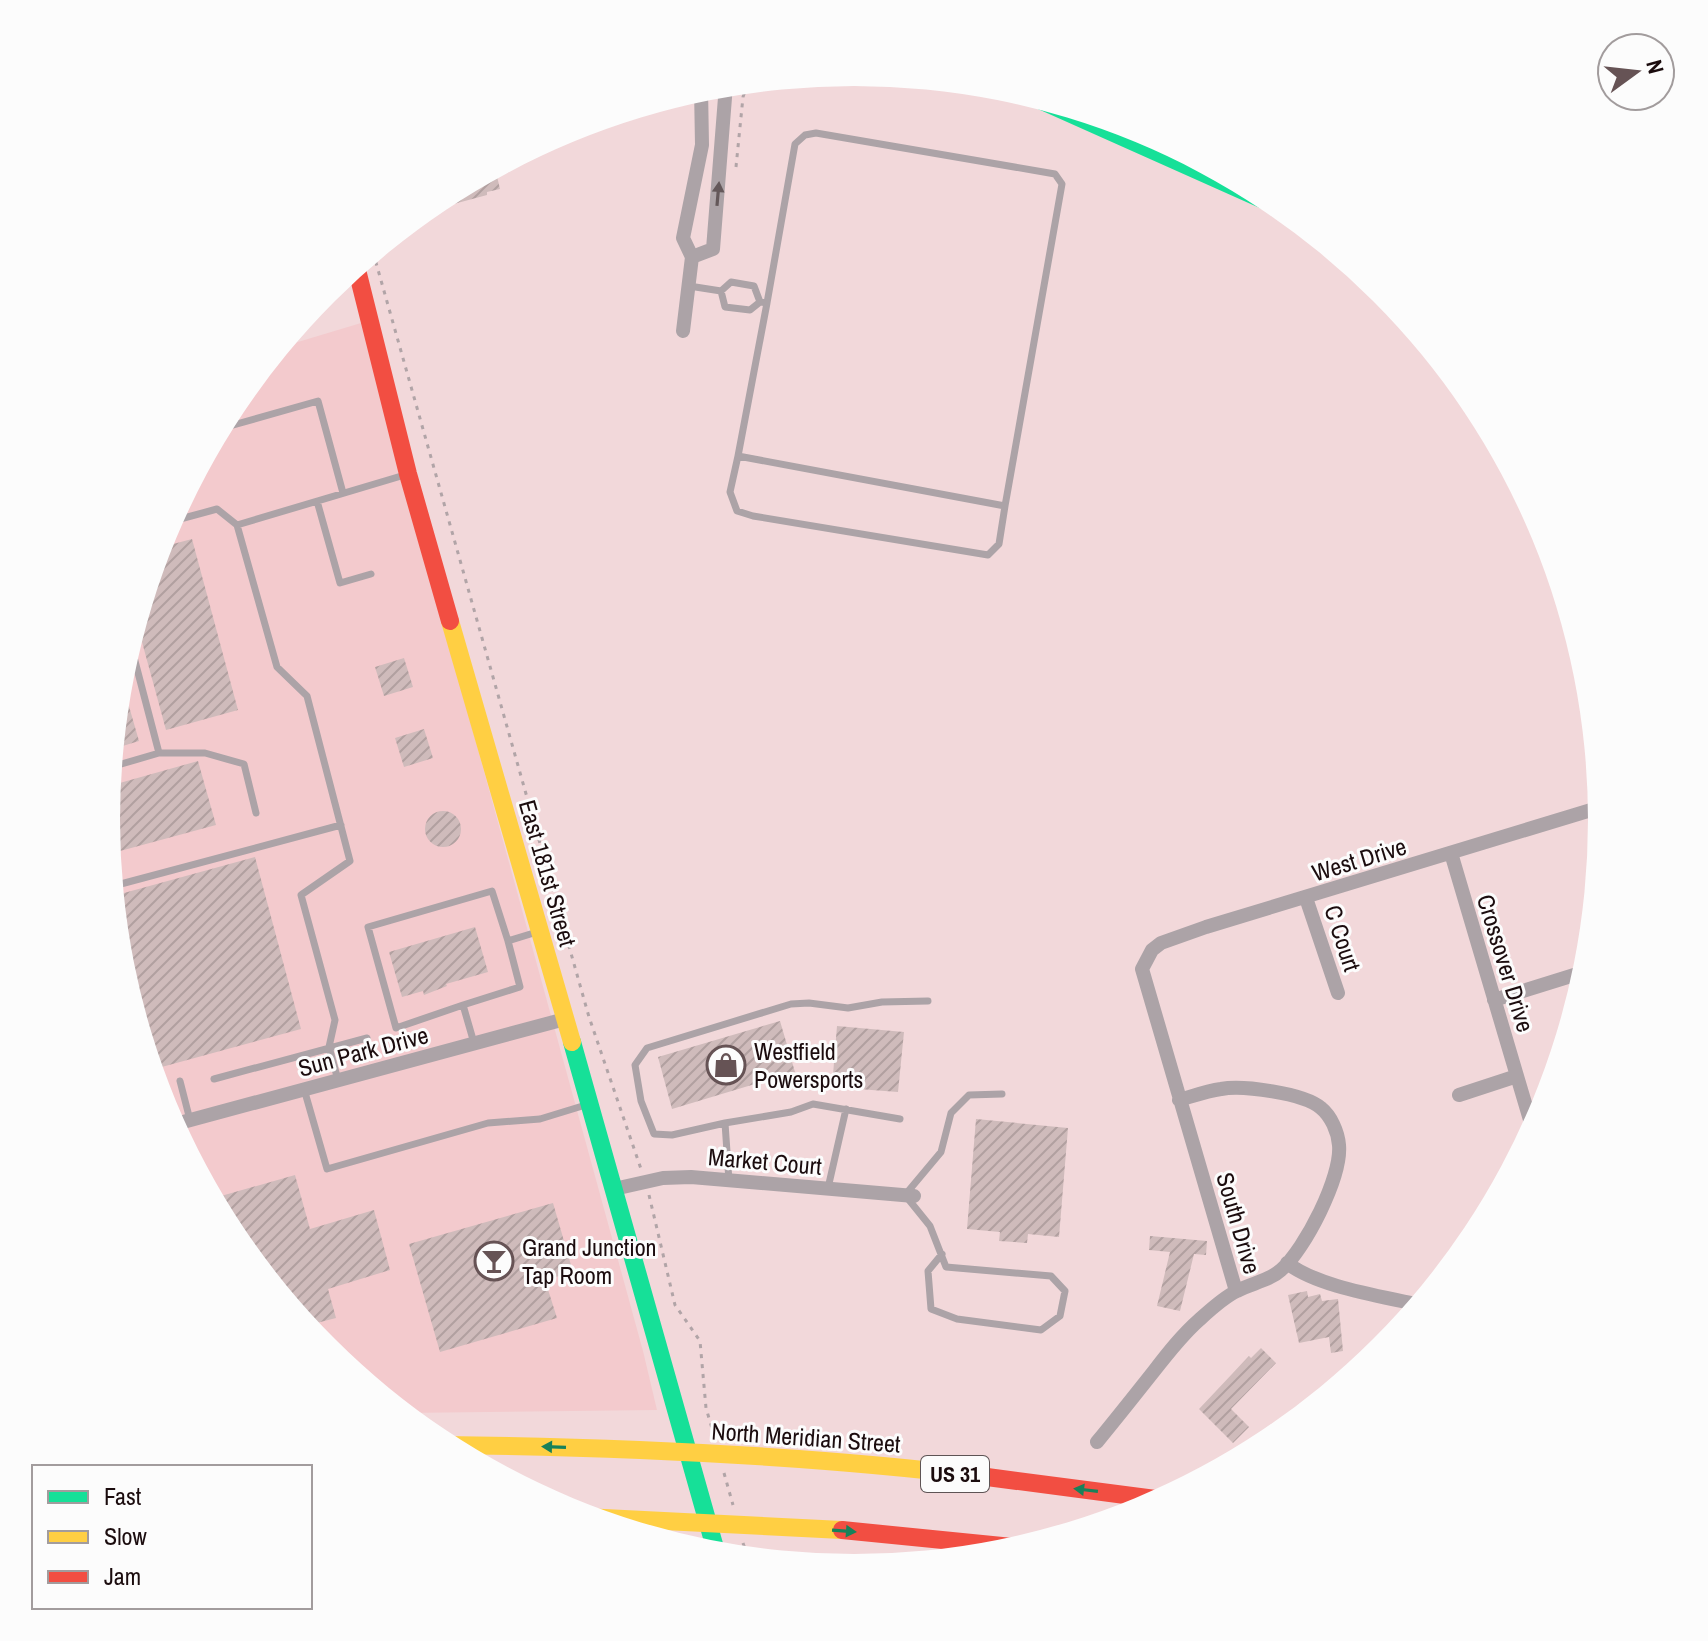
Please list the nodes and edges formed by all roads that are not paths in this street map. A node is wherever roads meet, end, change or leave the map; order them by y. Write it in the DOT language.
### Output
graph roads {
  1 [pos="725,98"];
  2 [pos="701,102"];
  3 [pos="1128,140"];
  4 [pos="1180,163"];
  5 [pos="692,257"];
  6 [pos="359,278"];
  7 [pos="689,286"];
  8 [pos="721,291"];
  9 [pos="764,302"];
  10 [pos="683,331"];
  11 [pos="235,424"];
  12 [pos="738,456"];
  13 [pos="408,474"];
  14 [pos="343,493"];
  15 [pos="317,501"];
  16 [pos="1005,506"];
  17 [pos="185,518"];
  18 [pos="237,525"];
  19 [pos="371,574"];
  20 [pos="136,667"];
  21 [pos="159,753"];
  22 [pos="122,764"];
  23 [pos="1588,811"];
  24 [pos="256,813"];
  25 [pos="341,825"];
  26 [pos="1451,853"];
  27 [pos="123,884"];
  28 [pos="1306,898"];
  29 [pos="539,931"];
  30 [pos="508,941"];
  31 [pos="1142,969"];
  32 [pos="1571,976"];
  33 [pos="1338,993"];
  34 [pos="1494,1000"];
  35 [pos="928,1001"];
  36 [pos="463,1005"];
  37 [pos="565,1019"];
  38 [pos="367,1038"];
  39 [pos="474,1043"];
  40 [pos="329,1047"];
  41 [pos="1517,1076"];
  42 [pos="214,1079"];
  43 [pos="338,1080"];
  44 [pos="180,1081"];
  45 [pos="304,1089"];
  46 [pos="1002,1094"];
  47 [pos="1459,1095"];
  48 [pos="1179,1100"];
  49 [pos="589,1104"];
  50 [pos="846,1109"];
  51 [pos="1528,1113"];
  52 [pos="900,1119"];
  53 [pos="190,1120"];
  54 [pos="184,1122"];
  55 [pos="725,1123"];
  56 [pos="729,1181"];
  57 [pos="828,1188"];
  58 [pos="614,1189"];
  59 [pos="909,1195"];
  60 [pos="942,1254"];
  61 [pos="1287,1263"];
  62 [pos="1236,1291"];
  63 [pos="1408,1302"];
  64 [pos="1097,1442"];
  65 [pos="469,1446"];
  66 [pos="1139,1497"];
  67 [pos="625,1518"];
  68 [pos="713,1541"];
  69 [pos="981,1544"];
  5 -- 1 [label="street, one-way"];
  2 -- 5 [label="street"];
  3 -- 4 [label="main road"];
  5 -- 7 [label="street"];
  6 -- 13 [label="main road, East 181st Street"];
  7 -- 8 [label="lane"];
  7 -- 10 [label="street"];
  8 -- 9 [label="lane"];
  8 -- 9 [label="lane"];
  9 -- 12 [label="lane"];
  9 -- 16 [label="lane"];
  11 -- 14 [label="lane"];
  12 -- 16 [label="lane"];
  12 -- 16 [label="lane"];
  13 -- 14 [label="lane"];
  13 -- 29 [label="main road, East 181st Street"];
  14 -- 15 [label="lane"];
  15 -- 18 [label="lane"];
  15 -- 19 [label="lane"];
  17 -- 18 [label="lane"];
  18 -- 25 [label="lane"];
  20 -- 21 [label="lane"];
  21 -- 22 [label="lane"];
  21 -- 24 [label="lane"];
  23 -- 26 [label="street, West Drive"];
  25 -- 27 [label="lane"];
  25 -- 40 [label="lane"];
  26 -- 28 [label="street, West Drive"];
  26 -- 34 [label="street, Crossover Drive"];
  28 -- 31 [label="street, West Drive"];
  28 -- 33 [label="street, C Court"];
  29 -- 30 [label="lane"];
  29 -- 37 [label="main road, East 181st Street"];
  30 -- 36 [label="lane"];
  30 -- 36 [label="lane"];
  31 -- 48 [label="street, South Drive"];
  32 -- 34 [label="street"];
  34 -- 41 [label="street, Crossover Drive"];
  35 -- 55 [label="lane"];
  36 -- 39 [label="lane"];
  37 -- 39 [label="street, Sun Park Drive"];
  37 -- 49 [label="main road, East 181st Street"];
  38 -- 40 [label="lane"];
  39 -- 43 [label="street, Sun Park Drive"];
  40 -- 42 [label="lane"];
  40 -- 43 [label="lane"];
  41 -- 47 [label="street"];
  41 -- 51 [label="street, Crossover Drive"];
  43 -- 45 [label="street, Sun Park Drive"];
  44 -- 53 [label="lane"];
  45 -- 49 [label="lane"];
  45 -- 53 [label="street, Sun Park Drive"];
  46 -- 59 [label="lane"];
  48 -- 61 [label="street"];
  48 -- 62 [label="street, South Drive"];
  49 -- 58 [label="main road, East 181st Street"];
  50 -- 52 [label="lane"];
  50 -- 55 [label="lane"];
  50 -- 57 [label="lane"];
  53 -- 54 [label="street, Sun Park Drive"];
  55 -- 56 [label="lane"];
  56 -- 57 [label="street, Market Court"];
  56 -- 58 [label="street, Market Court"];
  57 -- 59 [label="street, Market Court"];
  58 -- 68 [label="main road, East 181st Street"];
  59 -- 60 [label="lane"];
  60 -- 60 [label="lane"];
  61 -- 62 [label="street"];
  61 -- 63 [label="street"];
  62 -- 64 [label="street, South Drive"];
  66 -- 65 [label="main road, North Meridian Street / US 31, one-way"];
  67 -- 69 [label="main road, one-way"];
}
